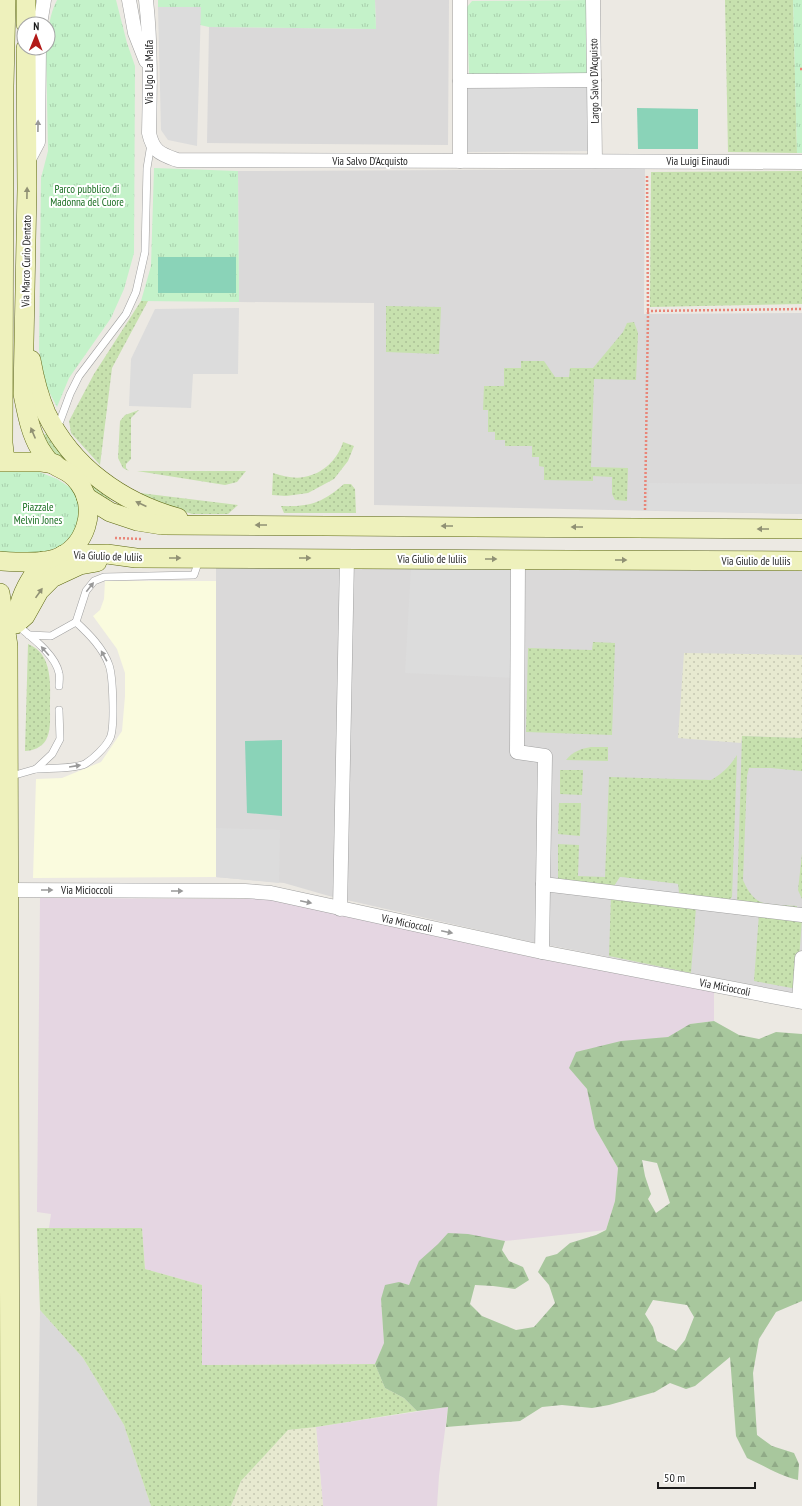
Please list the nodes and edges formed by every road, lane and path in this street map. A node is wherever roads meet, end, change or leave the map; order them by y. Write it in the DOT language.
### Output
graph roads {
  1 [pos="6,0"];
  2 [pos="26,0"];
  3 [pos="44,0"];
  4 [pos="129,0"];
  5 [pos="146,0"];
  6 [pos="460,0"];
  7 [pos="593,0"];
  8 [pos="26,16"];
  9 [pos="41,16"];
  10 [pos="26,56"];
  11 [pos="38,56"];
  12 [pos="150,70"];
  13 [pos="594,80"];
  14 [pos="460,82"];
  15 [pos="2,86"];
  16 [pos="151,143"];
  17 [pos="460,161"];
  18 [pos="595,161"];
  19 [pos="648,161"];
  20 [pos="802,162"];
  21 [pos="27,163"];
  22 [pos="2,180"];
  23 [pos="802,309"];
  24 [pos="647,311"];
  25 [pos="25,333"];
  26 [pos="60,421"];
  27 [pos="2,462"];
  28 [pos="55,464"];
  29 [pos="86,497"];
  30 [pos="645,510"];
  31 [pos="204,525"];
  32 [pos="802,529"];
  33 [pos="63,555"];
  34 [pos="136,558"];
  35 [pos="200,558"];
  36 [pos="347,559"];
  37 [pos="518,560"];
  38 [pos="0,561"];
  39 [pos="43,561"];
  40 [pos="802,561"];
  41 [pos="1,601"];
  42 [pos="76,622"];
  43 [pos="22,629"];
  44 [pos="8,646"];
  45 [pos="58,686"];
  46 [pos="59,710"];
  47 [pos="36,769"];
  48 [pos="8,777"];
  49 [pos="4,812"];
  50 [pos="543,884"];
  51 [pos="8,890"];
  52 [pos="340,909"];
  53 [pos="802,915"];
  54 [pos="542,952"];
  55 [pos="4,955"];
  56 [pos="802,958"];
  57 [pos="801,1002"];
  58 [pos="10,1506"];
  1 -- 15 [label="main road"];
  2 -- 8 [label="main road"];
  3 -- 9 [label="street"];
  4 -- 12 [label="street"];
  5 -- 12 [label="street, Via Ugo La Malfa"];
  6 -- 14 [label="street"];
  7 -- 13 [label="street, Largo Salvo D'Acquisto"];
  10 -- 21 [label="main road, Via Marco Curio Dentato"];
  21 -- 11 [label="street, one-way"];
  12 -- 16 [label="street, Via Ugo La Malfa"];
  13 -- 14 [label="street"];
  13 -- 18 [label="street, Largo Salvo D'Acquisto"];
  14 -- 17 [label="street"];
  15 -- 22 [label="main road"];
  16 -- 17 [label="street, Via Salvo D'Acquisto"];
  16 -- 26 [label="lane"];
  17 -- 18 [label="street, Via Salvo D'Acquisto"];
  18 -- 19 [label="street, Via Luigi Einaudi"];
  19 -- 20 [label="street, Via Luigi Einaudi"];
  19 -- 24 [label="path"];
  25 -- 21 [label="main road, Via Marco Curio Dentato, one-way"];
  22 -- 27 [label="main road"];
  23 -- 24 [label="path"];
  24 -- 30 [label="path"];
  28 -- 25 [label="main road, Via Marco Curio Dentato, one-way"];
  31 -- 25 [label="main road, one-way"];
  27 -- 28 [label="main road"];
  28 -- 29 [label="main road"];
  29 -- 31 [label="main road"];
  29 -- 33 [label="main road"];
  32 -- 31 [label="main road, one-way"];
  33 -- 34 [label="main road, Via Giulio de Iuliis"];
  33 -- 39 [label="main road"];
  34 -- 35 [label="main road, Via Giulio de Iuliis, one-way"];
  43 -- 34 [label="main road, one-way"];
  35 -- 36 [label="main road, Via Giulio de Iuliis, one-way"];
  42 -- 35 [label="lane, one-way"];
  36 -- 37 [label="main road, Via Giulio de Iuliis, one-way"];
  36 -- 52 [label="street"];
  37 -- 40 [label="main road, Via Giulio de Iuliis, one-way"];
  37 -- 50 [label="street"];
  38 -- 39 [label="main road"];
  39 -- 43 [label="main road"];
  41 -- 44 [label="main road"];
  42 -- 43 [label="lane"];
  47 -- 42 [label="lane, one-way"];
  43 -- 44 [label="main road"];
  45 -- 43 [label="lane, one-way"];
  44 -- 48 [label="main road"];
  46 -- 47 [label="lane"];
  47 -- 48 [label="lane"];
  48 -- 49 [label="main road"];
  49 -- 51 [label="main road"];
  50 -- 53 [label="street"];
  50 -- 54 [label="street"];
  51 -- 52 [label="street, Via Micioccoli, one-way"];
  51 -- 55 [label="main road"];
  52 -- 54 [label="street, Via Micioccoli, one-way"];
  54 -- 57 [label="street, Via Micioccoli"];
  55 -- 58 [label="main road"];
  56 -- 57 [label="street"];
}
